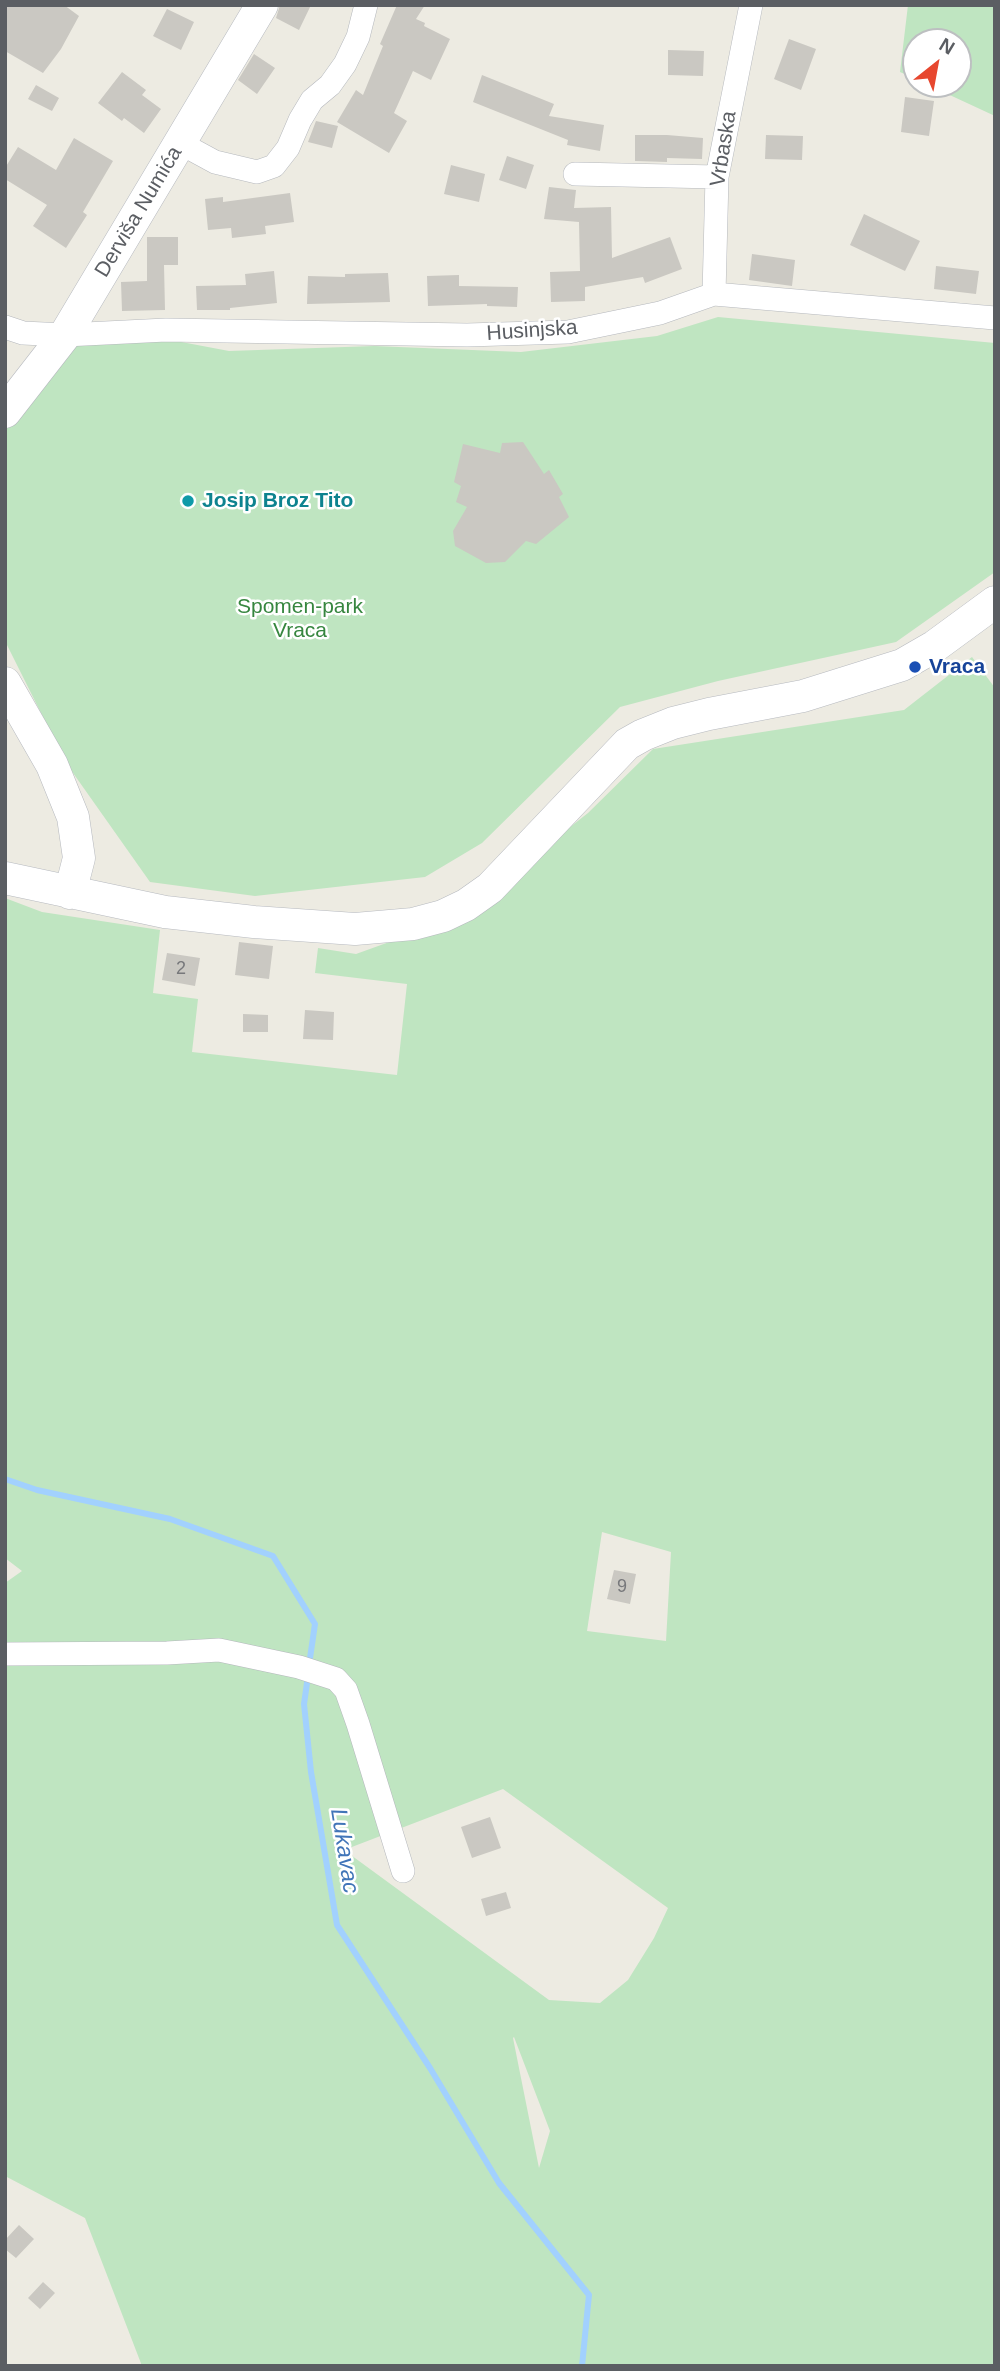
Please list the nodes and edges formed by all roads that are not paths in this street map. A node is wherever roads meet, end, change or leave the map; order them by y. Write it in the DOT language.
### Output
graph roads {
  1 [pos="262,5"];
  2 [pos="366,5"];
  3 [pos="751,5"];
  4 [pos="180,143"];
  5 [pos="575,174"];
  6 [pos="717,177"];
  7 [pos="714,295"];
  8 [pos="995,318"];
  9 [pos="5,327"];
  10 [pos="65,335"];
  11 [pos="5,412"];
  12 [pos="995,602"];
  13 [pos="5,683"];
  14 [pos="5,878"];
  15 [pos="70,893"];
  16 [pos="5,1654"];
  17 [pos="403,1871"];
  1 -- 4 [label="main road, Derviša Numića"];
  2 -- 4 [label="street"];
  3 -- 6 [label="street, Vrbaska"];
  4 -- 10 [label="main road, Derviša Numića"];
  5 -- 6 [label="street"];
  6 -- 7 [label="street, Vrbaska"];
  7 -- 8 [label="street, Husinjska"];
  7 -- 10 [label="street, Husinjska"];
  9 -- 10 [label="street, Husinjska"];
  10 -- 11 [label="main road, Derviša Numića"];
  12 -- 15 [label="main road"];
  13 -- 15 [label="main road"];
  14 -- 15 [label="main road"];
  16 -- 17 [label="street"];
}
